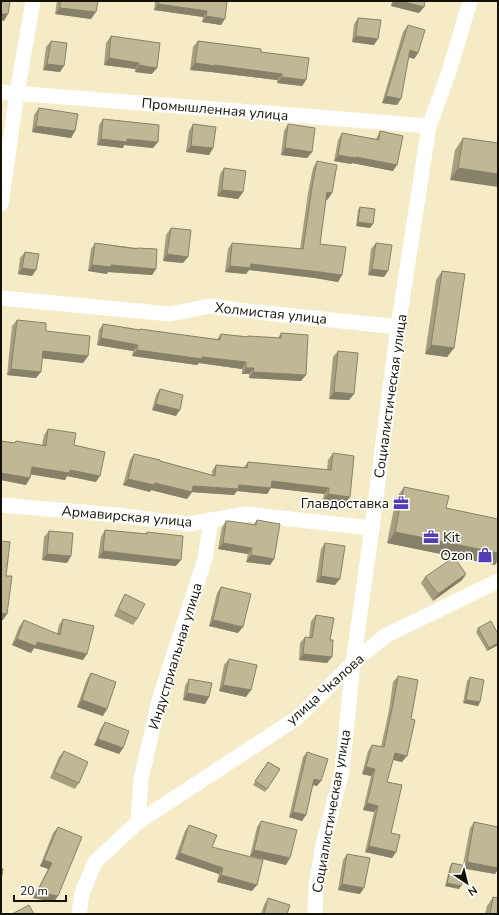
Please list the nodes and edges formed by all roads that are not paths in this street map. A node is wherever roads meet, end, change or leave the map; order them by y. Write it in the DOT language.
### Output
graph roads {
  1 [pos="33,1"];
  2 [pos="470,1"];
  3 [pos="1,92"];
  4 [pos="17,93"];
  5 [pos="429,126"];
  6 [pos="1,204"];
  7 [pos="1,298"];
  8 [pos="398,327"];
  9 [pos="1,505"];
  10 [pos="211,520"];
  11 [pos="372,528"];
  12 [pos="498,581"];
  13 [pos="353,663"];
  14 [pos="138,822"];
  15 [pos="79,914"];
  16 [pos="315,914"];
  1 -- 4 [label="street"];
  2 -- 5 [label="street, Социалистическая улица"];
  3 -- 4 [label="street, Промышленная улица"];
  4 -- 5 [label="street, Промышленная улица"];
  4 -- 6 [label="street"];
  5 -- 8 [label="street, Социалистическая улица"];
  7 -- 8 [label="street, Холмистая улица"];
  8 -- 11 [label="street, Социалистическая улица"];
  9 -- 10 [label="street, Армавирская улица"];
  10 -- 11 [label="street, Армавирская улица"];
  10 -- 14 [label="street, Индустриальная улица"];
  11 -- 13 [label="street, Социалистическая улица"];
  12 -- 13 [label="street, улица Чкалова"];
  13 -- 14 [label="street, улица Чкалова"];
  13 -- 16 [label="street, Социалистическая улица"];
  14 -- 15 [label="street"];
}
